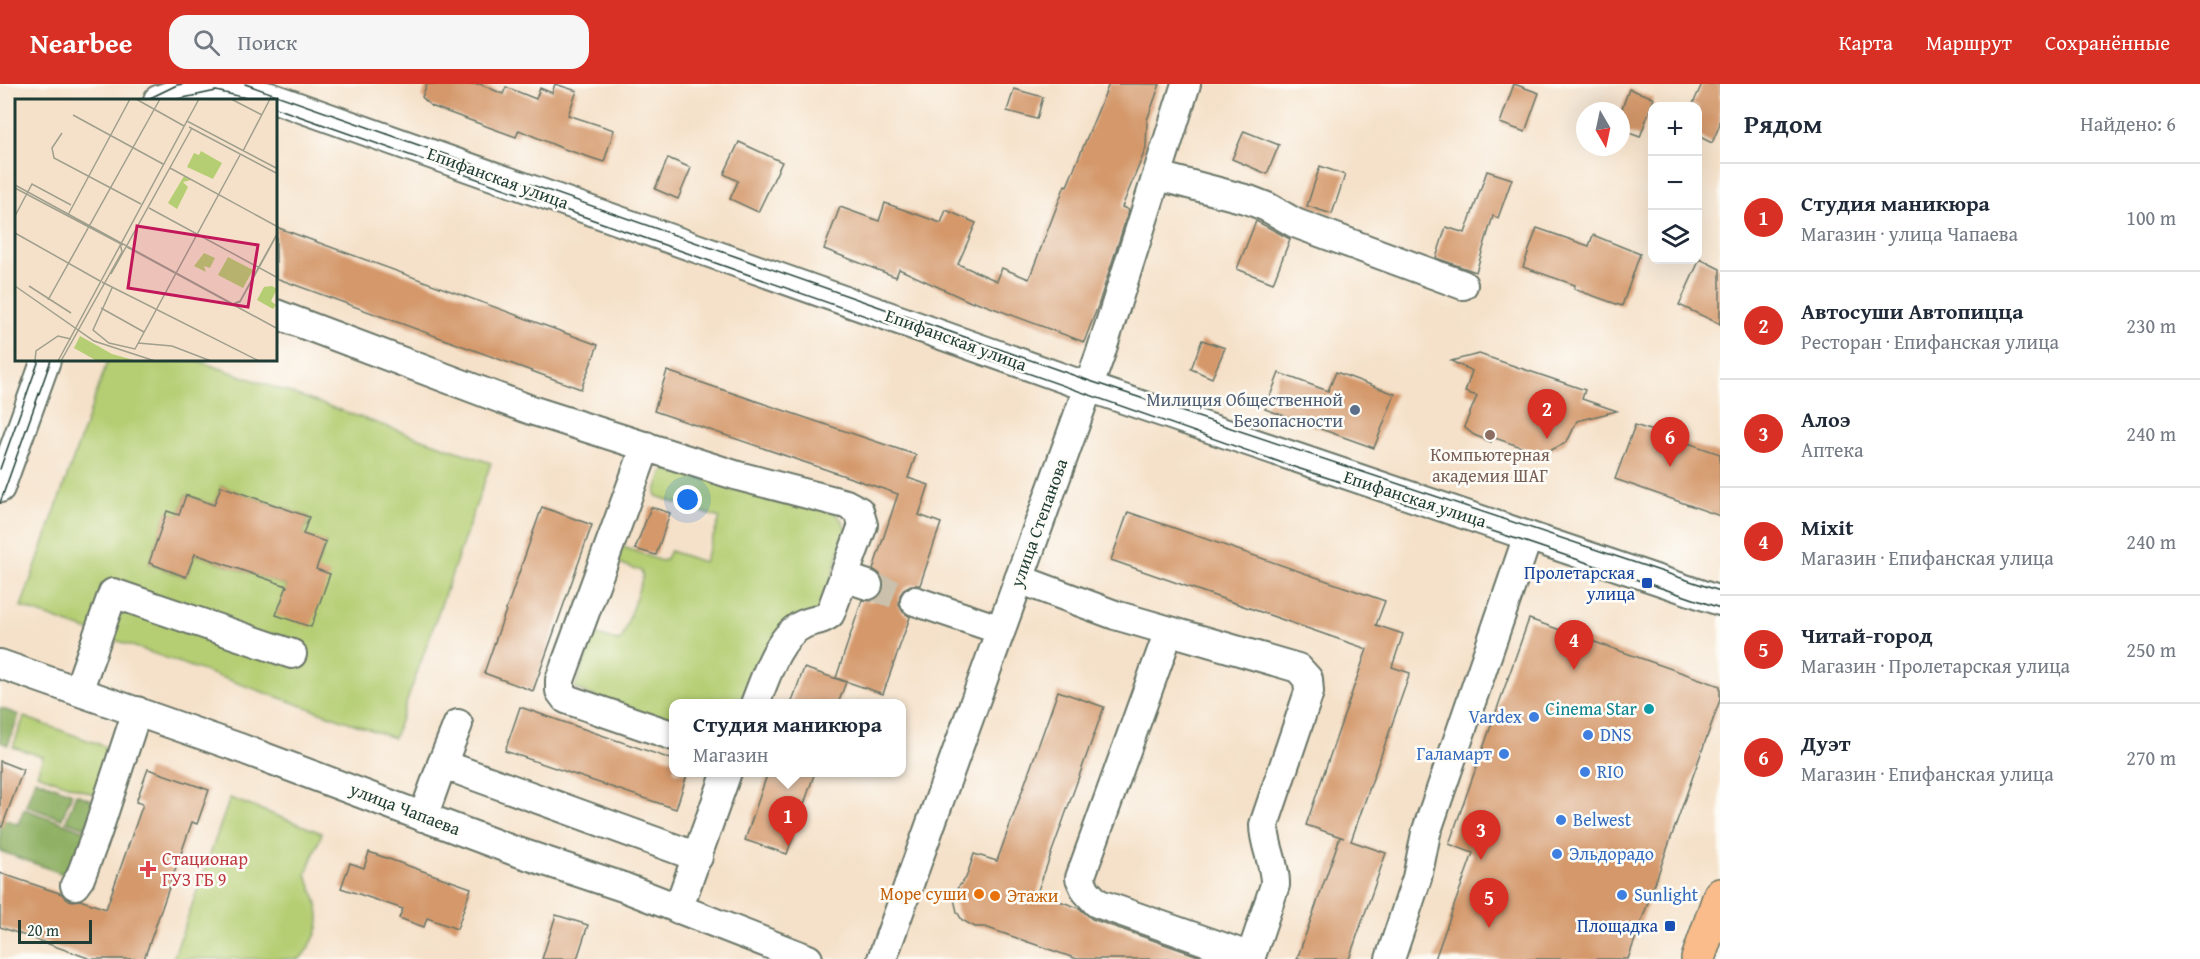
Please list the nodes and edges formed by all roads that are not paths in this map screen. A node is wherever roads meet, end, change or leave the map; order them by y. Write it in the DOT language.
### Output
graph roads {
  1 [pos="1186,84"];
  2 [pos="194,85"];
  3 [pos="160,99"];
  4 [pos="276,99"];
  5 [pos="278,100"];
  6 [pos="1158,176"];
  7 [pos="1463,285"];
  8 [pos="278,315"];
  9 [pos="45,362"];
  10 [pos="1088,387"];
  11 [pos="646,446"];
  12 [pos="0,488"];
  13 [pos="1528,536"];
  14 [pos="1019,579"];
  15 [pos="915,601"];
  16 [pos="1720,601"];
  17 [pos="1000,630"];
  18 [pos="1169,631"];
  19 [pos="292,654"];
  20 [pos="0,664"];
  21 [pos="78,691"];
  22 [pos="757,699"];
  23 [pos="137,711"];
  24 [pos="458,724"];
  25 [pos="669,734"];
  26 [pos="442,764"];
  27 [pos="725,777"];
  28 [pos="423,816"];
  29 [pos="698,857"];
  30 [pos="75,885"];
  31 [pos="1720,895"];
  32 [pos="678,909"];
  33 [pos="1250,958"];
  34 [pos="808,959"];
  35 [pos="882,959"];
  36 [pos="1390,959"];
  37 [pos="1698,959"];
  1 -- 6 [label="street, улица Степанова"];
  2 -- 3 [label="street"];
  2 -- 4 [label="street, Епифанская улица"];
  5 -- 10 [label="street, Епифанская улица"];
  6 -- 7 [label="street"];
  6 -- 10 [label="street, улица Степанова"];
  8 -- 11 [label="street"];
  9 -- 12 [label="street"];
  10 -- 13 [label="street, Епифанская улица"];
  10 -- 14 [label="street, улица Степанова"];
  11 -- 22 [label="street"];
  11 -- 25 [label="street"];
  13 -- 16 [label="street, Епифанская улица"];
  13 -- 36 [label="street"];
  14 -- 17 [label="street, улица Степанова"];
  14 -- 18 [label="street"];
  15 -- 17 [label="street"];
  17 -- 35 [label="street, улица Степанова"];
  18 -- 33 [label="street"];
  18 -- 33 [label="street"];
  19 -- 21 [label="street"];
  20 -- 21 [label="street, улица Чапаева"];
  21 -- 23 [label="street, улица Чапаева"];
  23 -- 28 [label="street, улица Чапаева"];
  23 -- 30 [label="street"];
  24 -- 26 [label="street"];
  26 -- 28 [label="street"];
  26 -- 29 [label="street"];
  27 -- 29 [label="street"];
  28 -- 32 [label="street, улица Чапаева"];
  29 -- 32 [label="street"];
  31 -- 37 [label="main road"];
  32 -- 34 [label="street, улица Чапаева"];
}
